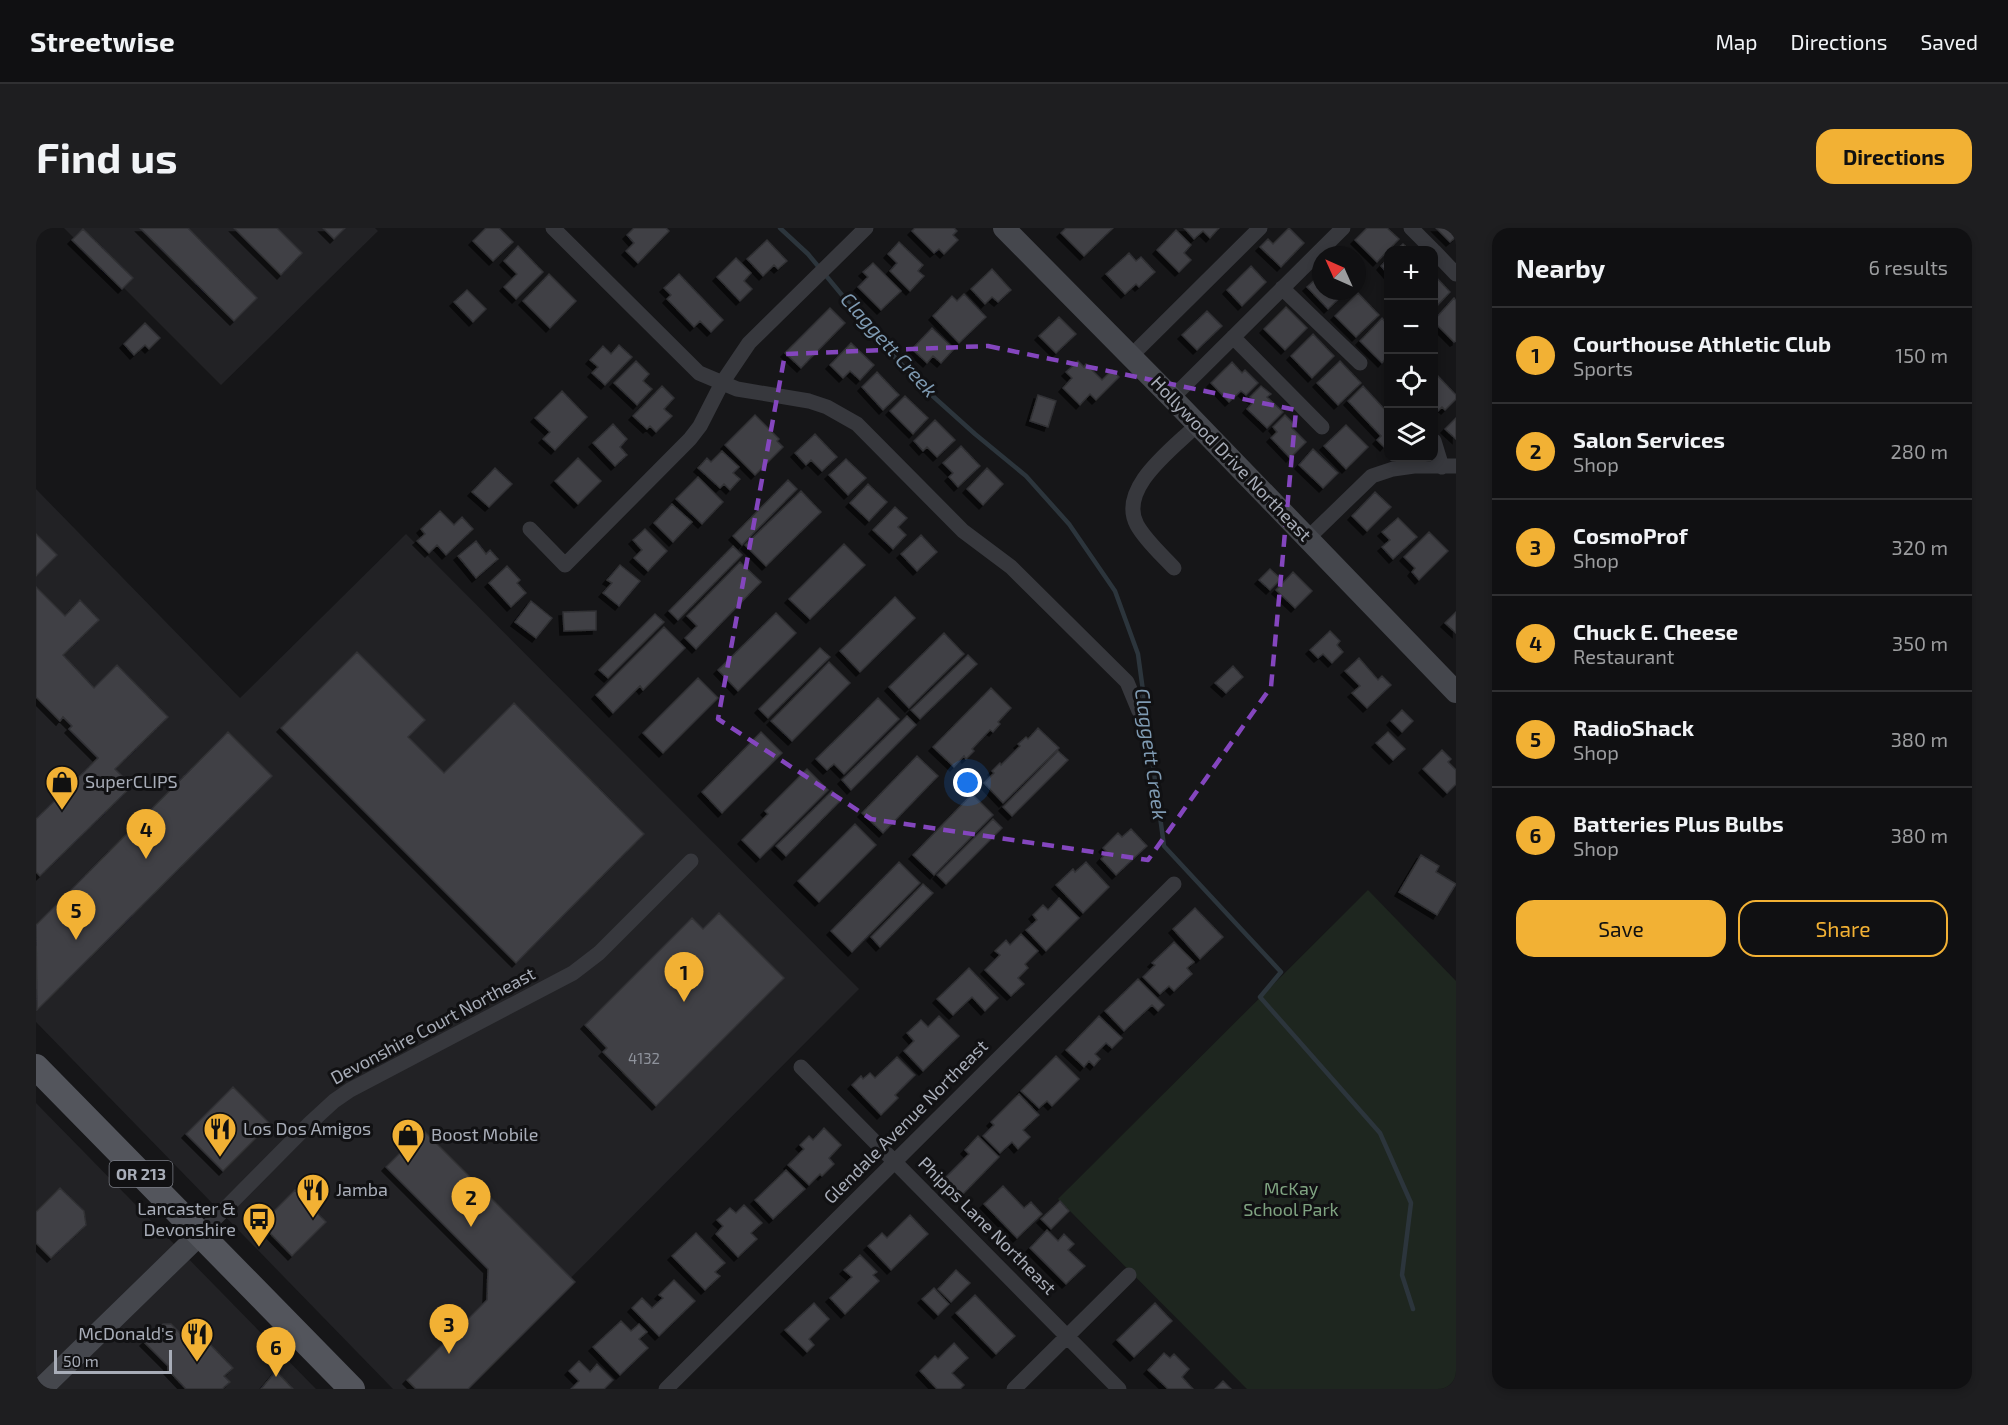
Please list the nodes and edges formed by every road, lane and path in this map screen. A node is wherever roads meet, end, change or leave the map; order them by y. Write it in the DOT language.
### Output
graph roads {
  1 [pos="553,228"];
  2 [pos="866,228"];
  3 [pos="1004,228"];
  4 [pos="1260,228"];
  5 [pos="1343,228"];
  6 [pos="1411,228"];
  7 [pos="1428,246"];
  8 [pos="1438,256"];
  9 [pos="1456,274"];
  10 [pos="1282,288"];
  11 [pos="1233,337"];
  12 [pos="1131,356"];
  13 [pos="1360,363"];
  14 [pos="722,383"];
  15 [pos="1172,398"];
  16 [pos="1198,424"];
  17 [pos="1322,427"];
  18 [pos="1438,448"];
  19 [pos="1449,466"];
  20 [pos="530,529"];
  21 [pos="1308,538"];
  22 [pos="1174,568"];
  23 [pos="1456,692"];
  24 [pos="1139,711"];
  25 [pos="691,861"];
  26 [pos="1174,884"];
  27 [pos="36,1067"];
  28 [pos="801,1067"];
  29 [pos="895,1161"];
  30 [pos="200,1234"];
  31 [pos="1129,1275"];
  32 [pos="1068,1335"];
  33 [pos="41,1389"];
  34 [pos="352,1389"];
  35 [pos="666,1389"];
  36 [pos="1014,1389"];
  37 [pos="1119,1389"];
  1 -- 14 [label="street"];
  2 -- 14 [label="street"];
  3 -- 12 [label="street, Hollywood Drive Northeast"];
  4 -- 12 [label="street"];
  5 -- 10 [label="street"];
  6 -- 7 [label="street"];
  8 -- 9 [label="street"];
  10 -- 11 [label="street"];
  10 -- 13 [label="street"];
  11 -- 15 [label="street"];
  11 -- 17 [label="street"];
  12 -- 15 [label="street, Hollywood Drive Northeast"];
  14 -- 20 [label="street"];
  14 -- 24 [label="street"];
  15 -- 16 [label="street, Hollywood Drive Northeast"];
  16 -- 21 [label="street, Hollywood Drive Northeast"];
  16 -- 22 [label="street"];
  18 -- 19 [label="street"];
  19 -- 21 [label="street"];
  21 -- 23 [label="street, Hollywood Drive Northeast"];
  25 -- 30 [label="street, Devonshire Court Northeast"];
  26 -- 29 [label="street, Glendale Avenue Northeast"];
  27 -- 30 [label="main road, OR 213"];
  28 -- 29 [label="street, Phipps Lane Northeast"];
  29 -- 32 [label="street, Phipps Lane Northeast"];
  29 -- 35 [label="street, Glendale Avenue Northeast"];
  30 -- 33 [label="street"];
  30 -- 34 [label="main road, OR 213"];
  31 -- 32 [label="street"];
  32 -- 36 [label="street"];
  32 -- 37 [label="street, Phipps Lane Northeast"];
}
